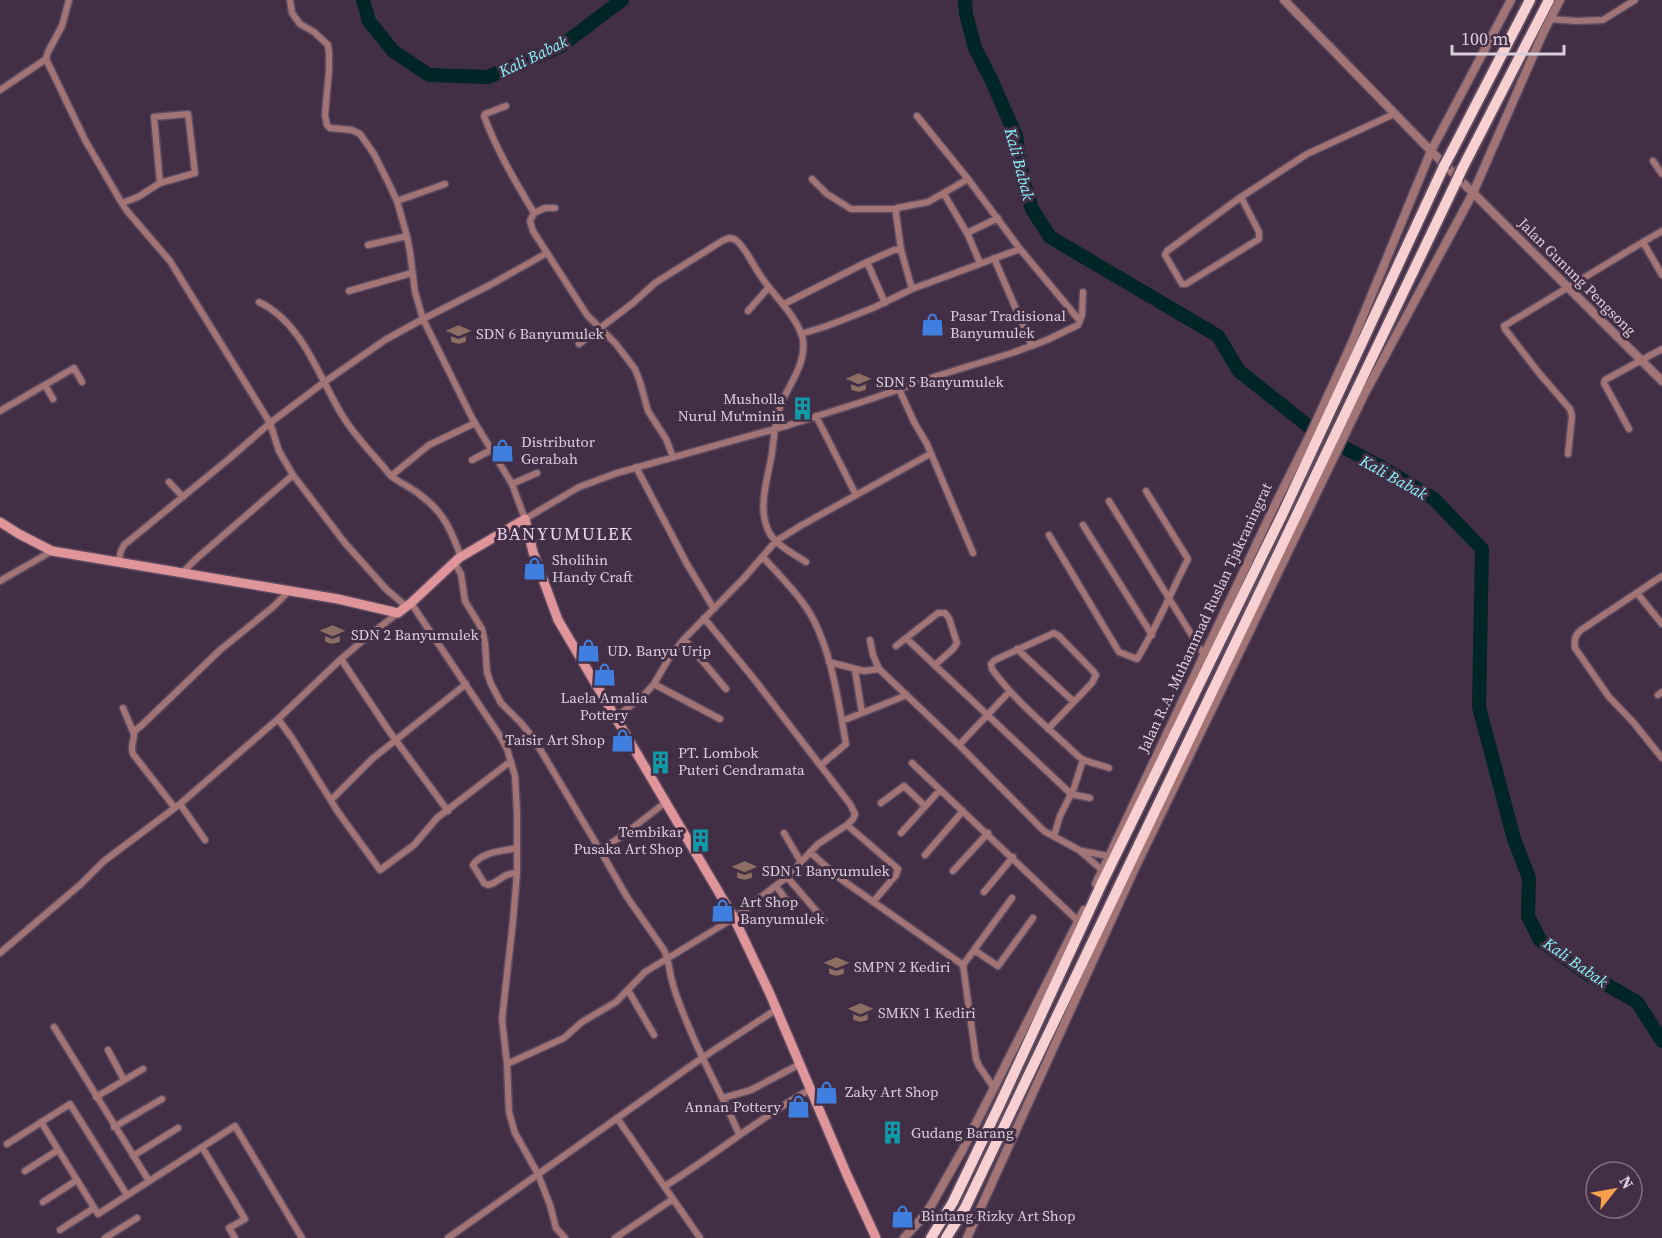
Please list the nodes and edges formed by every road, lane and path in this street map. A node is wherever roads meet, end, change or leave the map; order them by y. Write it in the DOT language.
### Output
graph roads {
  1 [pos="69,0"];
  2 [pos="290,0"];
  3 [pos="1511,0"];
  4 [pos="1530,0"];
  5 [pos="1549,0"];
  6 [pos="1560,0"];
  7 [pos="1635,0"];
  8 [pos="1286,1"];
  9 [pos="1550,19"];
  10 [pos="46,59"];
  11 [pos="0,90"];
  12 [pos="506,106"];
  13 [pos="1394,114"];
  14 [pos="917,116"];
  15 [pos="1431,151"];
  16 [pos="1653,161"];
  17 [pos="1662,174"];
  18 [pos="812,179"];
  19 [pos="968,179"];
  20 [pos="160,183"];
  21 [pos="445,184"];
  22 [pos="1473,193"];
  23 [pos="944,194"];
  24 [pos="1241,197"];
  25 [pos="397,201"];
  26 [pos="122,203"];
  27 [pos="555,208"];
  28 [pos="896,209"];
  29 [pos="534,213"];
  30 [pos="998,218"];
  31 [pos="1662,231"];
  32 [pos="967,233"];
  33 [pos="407,236"];
  34 [pos="1642,242"];
  35 [pos="368,245"];
  36 [pos="1020,249"];
  37 [pos="901,250"];
  38 [pos="547,253"];
  39 [pos="994,258"];
  40 [pos="867,262"];
  41 [pos="980,263"];
  42 [pos="412,273"];
  43 [pos="1662,275"];
  44 [pos="769,287"];
  45 [pos="1569,288"];
  46 [pos="912,289"];
  47 [pos="349,291"];
  48 [pos="1083,292"];
  49 [pos="259,302"];
  50 [pos="885,303"];
  51 [pos="783,304"];
  52 [pos="748,311"];
  53 [pos="423,319"];
  54 [pos="1080,321"];
  55 [pos="602,328"];
  56 [pos="801,334"];
  57 [pos="579,344"];
  58 [pos="1032,346"];
  59 [pos="1662,349"];
  60 [pos="1641,359"];
  61 [pos="1662,381"];
  62 [pos="82,382"];
  63 [pos="323,383"];
  64 [pos="1338,383"];
  65 [pos="45,385"];
  66 [pos="899,389"];
  67 [pos="1360,392"];
  68 [pos="53,399"];
  69 [pos="0,411"];
  70 [pos="816,416"];
  71 [pos="270,423"];
  72 [pos="475,423"];
  73 [pos="775,428"];
  74 [pos="1629,429"];
  75 [pos="491,450"];
  76 [pos="930,454"];
  77 [pos="1568,454"];
  78 [pos="673,457"];
  79 [pos="472,460"];
  80 [pos="636,467"];
  81 [pos="537,473"];
  82 [pos="292,475"];
  83 [pos="391,476"];
  84 [pos="169,482"];
  85 [pos="512,484"];
  86 [pos="1146,491"];
  87 [pos="856,495"];
  88 [pos="183,497"];
  89 [pos="1109,501"];
  90 [pos="1278,510"];
  91 [pos="525,519"];
  92 [pos="0,522"];
  93 [pos="1083,525"];
  94 [pos="1049,535"];
  95 [pos="776,541"];
  96 [pos="52,551"];
  97 [pos="973,553"];
  98 [pos="763,557"];
  99 [pos="1281,558"];
  100 [pos="458,560"];
  101 [pos="112,562"];
  102 [pos="806,562"];
  103 [pos="182,573"];
  104 [pos="1662,576"];
  105 [pos="0,580"];
  106 [pos="289,591"];
  107 [pos="1636,593"];
  108 [pos="1168,597"];
  109 [pos="409,605"];
  110 [pos="714,609"];
  111 [pos="398,613"];
  112 [pos="704,618"];
  113 [pos="1662,624"];
  114 [pos="1152,635"];
  115 [pos="906,638"];
  116 [pos="684,639"];
  117 [pos="870,640"];
  118 [pos="896,646"];
  119 [pos="1017,649"];
  120 [pos="1204,655"];
  121 [pos="341,659"];
  122 [pos="829,662"];
  123 [pos="935,665"];
  124 [pos="879,669"];
  125 [pos="855,670"];
  126 [pos="466,684"];
  127 [pos="654,684"];
  128 [pos="726,689"];
  129 [pos="1010,691"];
  130 [pos="907,695"];
  131 [pos="1074,702"];
  132 [pos="123,708"];
  133 [pos="862,713"];
  134 [pos="987,716"];
  135 [pos="616,717"];
  136 [pos="278,718"];
  137 [pos="720,719"];
  138 [pos="847,719"];
  139 [pos="1048,729"];
  140 [pos="133,732"];
  141 [pos="396,740"];
  142 [pos="959,746"];
  143 [pos="1662,758"];
  144 [pos="1083,760"];
  145 [pos="511,761"];
  146 [pos="912,763"];
  147 [pos="820,765"];
  148 [pos="1109,768"];
  149 [pos="940,790"];
  150 [pos="1071,794"];
  151 [pos="1090,798"];
  152 [pos="331,800"];
  153 [pos="666,802"];
  154 [pos="881,803"];
  155 [pos="925,806"];
  156 [pos="174,808"];
  157 [pos="448,811"];
  158 [pos="963,811"];
  159 [pos="847,825"];
  160 [pos="784,833"];
  161 [pos="901,833"];
  162 [pos="988,833"];
  163 [pos="1054,836"];
  164 [pos="205,840"];
  165 [pos="517,848"];
  166 [pos="600,850"];
  167 [pos="1079,850"];
  168 [pos="810,852"];
  169 [pos="925,855"];
  170 [pos="1108,856"];
  171 [pos="1013,857"];
  172 [pos="801,862"];
  173 [pos="1135,868"];
  174 [pos="1102,870"];
  175 [pos="953,871"];
  176 [pos="517,873"];
  177 [pos="787,877"];
  178 [pos="1120,882"];
  179 [pos="1102,883"];
  180 [pos="776,886"];
  181 [pos="984,892"];
  182 [pos="1012,898"];
  183 [pos="1096,899"];
  184 [pos="873,902"];
  185 [pos="789,904"];
  186 [pos="1110,904"];
  187 [pos="734,918"];
  188 [pos="1033,918"];
  189 [pos="1080,919"];
  190 [pos="824,920"];
  191 [pos="1106,932"];
  192 [pos="974,950"];
  193 [pos="0,953"];
  194 [pos="668,959"];
  195 [pos="963,965"];
  196 [pos="628,990"];
  197 [pos="777,1009"];
  198 [pos="54,1027"];
  199 [pos="654,1035"];
  200 [pos="108,1050"];
  201 [pos="702,1058"];
  202 [pos="507,1064"];
  203 [pos="800,1064"];
  204 [pos="143,1069"];
  205 [pos="124,1080"];
  206 [pos="994,1088"];
  207 [pos="811,1089"];
  208 [pos="96,1098"];
  209 [pos="723,1098"];
  210 [pos="162,1099"];
  211 [pos="617,1118"];
  212 [pos="41,1122"];
  213 [pos="114,1127"];
  214 [pos="178,1128"];
  215 [pos="739,1134"];
  216 [pos="7,1144"];
  217 [pos="202,1148"];
  218 [pos="58,1150"];
  219 [pos="133,1156"];
  220 [pos="25,1171"];
  221 [pos="538,1174"];
  222 [pos="77,1180"];
  223 [pos="149,1181"];
  224 [pos="665,1186"];
  225 [pos="127,1195"];
  226 [pos="673,1199"];
  227 [pos="43,1202"];
  228 [pos="94,1208"];
  229 [pos="137,1218"];
  230 [pos="60,1230"];
  231 [pos="105,1238"];
  232 [pos="235,1238"];
  233 [pos="302,1238"];
  234 [pos="448,1238"];
  235 [pos="565,1238"];
  236 [pos="615,1238"];
  237 [pos="699,1238"];
  238 [pos="876,1238"];
  239 [pos="904,1238"];
  240 [pos="931,1238"];
  241 [pos="946,1238"];
  242 [pos="967,1238"];
  1 -- 10 [label="street"];
  2 -- 25 [label="street"];
  3 -- 15 [label="street, Jalan R.A. Muhammad Ruslan Tjakraningrat"];
  4 -- 64 [label="highway, Jalan R.A. Muhammad Ruslan Tjakraningrat, bridge"];
  5 -- 67 [label="highway, bridge"];
  6 -- 9 [label="street"];
  7 -- 9 [label="street"];
  8 -- 13 [label="street, Jalan Gunung Pengsong"];
  9 -- 22 [label="street"];
  10 -- 11 [label="street"];
  10 -- 26 [label="street"];
  12 -- 29 [label="street"];
  13 -- 15 [label="street, Jalan Gunung Pengsong"];
  13 -- 24 [label="street"];
  14 -- 19 [label="street"];
  15 -- 22 [label="street, Jalan Gunung Pengsong"];
  15 -- 64 [label="street, Jalan R.A. Muhammad Ruslan Tjakraningrat"];
  16 -- 17 [label="street"];
  18 -- 28 [label="street"];
  19 -- 23 [label="street"];
  19 -- 30 [label="street"];
  20 -- 20 [label="street"];
  20 -- 26 [label="street"];
  21 -- 25 [label="street"];
  22 -- 45 [label="street, Jalan Gunung Pengsong"];
  22 -- 67 [label="street"];
  23 -- 28 [label="street"];
  23 -- 32 [label="street"];
  24 -- 24 [label="street"];
  25 -- 33 [label="street"];
  26 -- 71 [label="street"];
  27 -- 29 [label="street"];
  28 -- 37 [label="street"];
  29 -- 38 [label="street"];
  30 -- 32 [label="street"];
  30 -- 36 [label="street"];
  31 -- 34 [label="street"];
  32 -- 41 [label="street"];
  33 -- 35 [label="street"];
  33 -- 42 [label="street"];
  34 -- 43 [label="street"];
  34 -- 45 [label="street"];
  36 -- 39 [label="street"];
  36 -- 54 [label="street"];
  37 -- 40 [label="street"];
  37 -- 46 [label="street"];
  38 -- 53 [label="street"];
  38 -- 55 [label="street"];
  39 -- 41 [label="street"];
  39 -- 58 [label="street"];
  40 -- 50 [label="street"];
  40 -- 51 [label="street"];
  41 -- 46 [label="street"];
  42 -- 47 [label="street"];
  42 -- 53 [label="street"];
  44 -- 51 [label="street"];
  44 -- 52 [label="street"];
  44 -- 55 [label="street"];
  45 -- 60 [label="street, Jalan Gunung Pengsong"];
  45 -- 77 [label="street"];
  46 -- 50 [label="street"];
  48 -- 54 [label="street"];
  49 -- 63 [label="street"];
  50 -- 56 [label="street"];
  51 -- 56 [label="street"];
  53 -- 63 [label="street"];
  53 -- 72 [label="street"];
  54 -- 58 [label="street"];
  55 -- 57 [label="street"];
  55 -- 78 [label="street"];
  56 -- 73 [label="street"];
  58 -- 66 [label="street"];
  59 -- 60 [label="street"];
  60 -- 61 [label="street, Jalan Gunung Pengsong"];
  60 -- 74 [label="street"];
  62 -- 65 [label="street"];
  63 -- 71 [label="street"];
  63 -- 83 [label="street"];
  64 -- 90 [label="highway, Jalan R.A. Muhammad Ruslan Tjakraningrat"];
  65 -- 68 [label="street"];
  65 -- 69 [label="street"];
  66 -- 70 [label="street"];
  66 -- 76 [label="street"];
  67 -- 99 [label="highway"];
  70 -- 73 [label="street"];
  70 -- 87 [label="street"];
  71 -- 82 [label="street"];
  71 -- 88 [label="street"];
  72 -- 75 [label="street"];
  72 -- 83 [label="street"];
  73 -- 78 [label="street"];
  73 -- 95 [label="street"];
  75 -- 79 [label="street"];
  75 -- 85 [label="street"];
  76 -- 87 [label="street"];
  76 -- 97 [label="street"];
  78 -- 80 [label="street"];
  80 -- 91 [label="street"];
  80 -- 110 [label="street"];
  81 -- 85 [label="street"];
  82 -- 103 [label="street"];
  82 -- 109 [label="street"];
  83 -- 100 [label="street"];
  84 -- 88 [label="street"];
  85 -- 91 [label="street"];
  86 -- 108 [label="street"];
  87 -- 95 [label="street"];
  88 -- 101 [label="street"];
  89 -- 108 [label="street"];
  90 -- 120 [label="street, Jalan R.A. Muhammad Ruslan Tjakraningrat"];
  90 -- 179 [label="highway, Jalan R.A. Muhammad Ruslan Tjakraningrat"];
  91 -- 100 [label="main road"];
  91 -- 135 [label="main road"];
  92 -- 96 [label="main road"];
  93 -- 114 [label="street"];
  94 -- 114 [label="street"];
  95 -- 98 [label="street"];
  95 -- 102 [label="street"];
  96 -- 101 [label="main road"];
  96 -- 105 [label="street"];
  98 -- 110 [label="street"];
  98 -- 122 [label="street"];
  99 -- 173 [label="street"];
  99 -- 178 [label="highway"];
  100 -- 109 [label="main road"];
  100 -- 166 [label="street"];
  101 -- 103 [label="main road"];
  103 -- 106 [label="main road"];
  104 -- 107 [label="street"];
  106 -- 111 [label="main road"];
  106 -- 140 [label="street"];
  107 -- 113 [label="street"];
  107 -- 143 [label="street"];
  108 -- 114 [label="street"];
  108 -- 120 [label="street"];
  109 -- 111 [label="main road"];
  109 -- 126 [label="street"];
  110 -- 112 [label="street"];
  111 -- 121 [label="street"];
  112 -- 116 [label="street"];
  112 -- 147 [label="street"];
  115 -- 118 [label="street"];
  115 -- 123 [label="street"];
  115 -- 123 [label="street"];
  116 -- 127 [label="street"];
  116 -- 128 [label="street"];
  117 -- 124 [label="street"];
  119 -- 129 [label="street"];
  119 -- 131 [label="street"];
  119 -- 131 [label="street"];
  120 -- 170 [label="street, Jalan R.A. Muhammad Ruslan Tjakraningrat"];
  121 -- 136 [label="street"];
  121 -- 141 [label="street"];
  122 -- 125 [label="street"];
  122 -- 147 [label="street"];
  123 -- 134 [label="street"];
  124 -- 125 [label="street"];
  124 -- 130 [label="street"];
  125 -- 133 [label="street"];
  126 -- 141 [label="street"];
  126 -- 145 [label="street"];
  127 -- 135 [label="street"];
  127 -- 137 [label="street"];
  129 -- 134 [label="street"];
  129 -- 139 [label="street"];
  130 -- 133 [label="street"];
  130 -- 142 [label="street"];
  131 -- 139 [label="street"];
  132 -- 140 [label="street"];
  133 -- 138 [label="street"];
  134 -- 142 [label="street"];
  134 -- 150 [label="street"];
  135 -- 153 [label="main road"];
  136 -- 152 [label="street"];
  136 -- 156 [label="street"];
  139 -- 144 [label="street"];
  140 -- 156 [label="street"];
  141 -- 152 [label="street"];
  141 -- 157 [label="street"];
  142 -- 163 [label="street"];
  144 -- 148 [label="street"];
  144 -- 150 [label="street"];
  145 -- 157 [label="street"];
  145 -- 165 [label="street"];
  146 -- 149 [label="street"];
  147 -- 159 [label="street"];
  149 -- 155 [label="street"];
  149 -- 158 [label="street"];
  150 -- 151 [label="street"];
  150 -- 163 [label="street"];
  152 -- 157 [label="street"];
  153 -- 166 [label="street"];
  153 -- 187 [label="main road"];
  154 -- 155 [label="street"];
  155 -- 161 [label="street"];
  156 -- 164 [label="street"];
  156 -- 193 [label="street"];
  158 -- 162 [label="street"];
  158 -- 169 [label="street"];
  159 -- 168 [label="street"];
  159 -- 184 [label="street"];
  160 -- 172 [label="street"];
  162 -- 171 [label="street"];
  162 -- 175 [label="street"];
  163 -- 167 [label="street"];
  165 -- 176 [label="street"];
  165 -- 176 [label="street"];
  166 -- 194 [label="street"];
  167 -- 170 [label="street"];
  167 -- 174 [label="street"];
  168 -- 172 [label="street"];
  168 -- 184 [label="street"];
  170 -- 174 [label="street, Jalan R.A. Muhammad Ruslan Tjakraningrat"];
  171 -- 181 [label="street"];
  171 -- 189 [label="street"];
  172 -- 177 [label="street"];
  173 -- 178 [label="highway"];
  173 -- 191 [label="street"];
  174 -- 179 [label="highway"];
  174 -- 189 [label="street, Jalan R.A. Muhammad Ruslan Tjakraningrat"];
  176 -- 202 [label="street"];
  177 -- 180 [label="street"];
  177 -- 190 [label="street"];
  178 -- 186 [label="highway"];
  179 -- 183 [label="highway, Jalan R.A. Muhammad Ruslan Tjakraningrat"];
  180 -- 185 [label="street"];
  180 -- 187 [label="street"];
  182 -- 192 [label="street"];
  183 -- 189 [label="highway"];
  183 -- 240 [label="highway, Jalan R.A. Muhammad Ruslan Tjakraningrat"];
  184 -- 195 [label="street"];
  186 -- 191 [label="highway"];
  186 -- 241 [label="highway"];
  187 -- 194 [label="street"];
  187 -- 197 [label="main road"];
  188 -- 192 [label="street"];
  189 -- 206 [label="street, Jalan R.A. Muhammad Ruslan Tjakraningrat"];
  191 -- 242 [label="street"];
  192 -- 195 [label="street"];
  194 -- 196 [label="street"];
  194 -- 201 [label="street"];
  195 -- 206 [label="street"];
  196 -- 199 [label="street"];
  196 -- 202 [label="street"];
  197 -- 201 [label="street"];
  197 -- 203 [label="main road"];
  198 -- 208 [label="street"];
  200 -- 205 [label="street"];
  201 -- 209 [label="street"];
  201 -- 211 [label="street"];
  202 -- 221 [label="street"];
  203 -- 207 [label="main road"];
  203 -- 209 [label="street"];
  204 -- 205 [label="street"];
  205 -- 208 [label="street"];
  206 -- 239 [label="street, Jalan R.A. Muhammad Ruslan Tjakraningrat"];
  207 -- 215 [label="street"];
  207 -- 238 [label="main road"];
  208 -- 213 [label="street"];
  209 -- 215 [label="street"];
  210 -- 213 [label="street"];
  211 -- 221 [label="street"];
  211 -- 224 [label="street"];
  212 -- 216 [label="street"];
  212 -- 218 [label="street"];
  212 -- 225 [label="street"];
  213 -- 219 [label="street"];
  214 -- 219 [label="street"];
  215 -- 224 [label="street"];
  217 -- 223 [label="street"];
  217 -- 232 [label="street"];
  217 -- 233 [label="street"];
  218 -- 220 [label="street"];
  218 -- 222 [label="street"];
  219 -- 223 [label="street"];
  221 -- 234 [label="street"];
  221 -- 235 [label="street"];
  222 -- 227 [label="street"];
  222 -- 228 [label="street"];
  223 -- 225 [label="street"];
  224 -- 226 [label="street"];
  225 -- 228 [label="street"];
  226 -- 236 [label="street"];
  226 -- 237 [label="street"];
  228 -- 230 [label="street"];
  229 -- 231 [label="street"];
}
